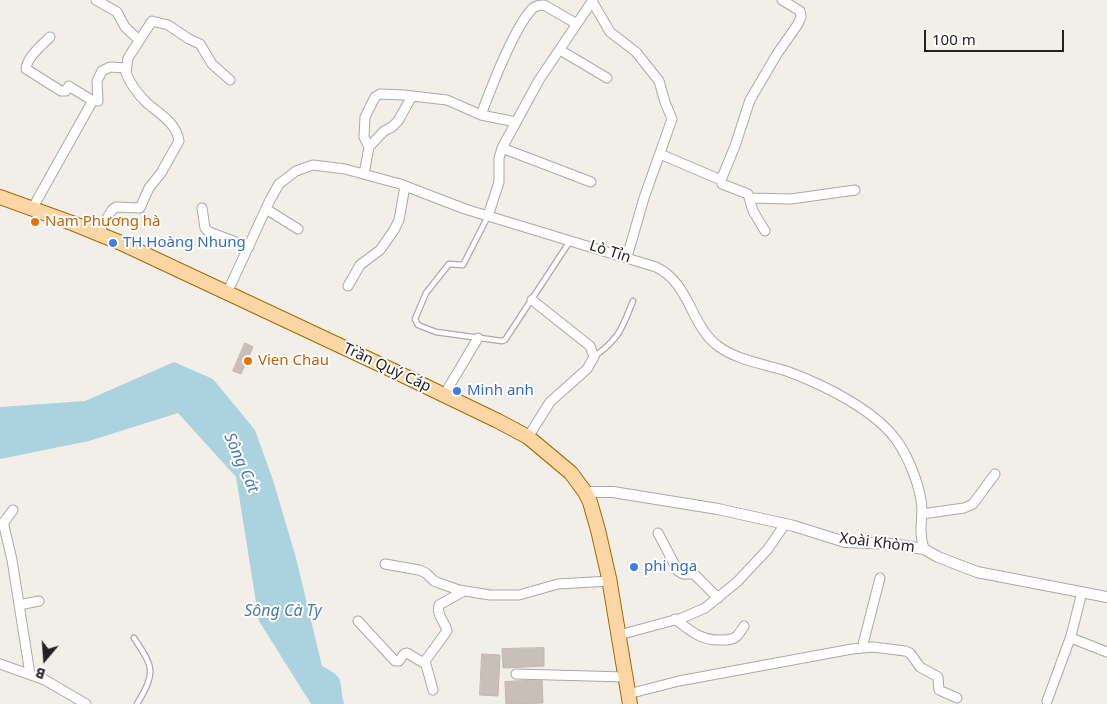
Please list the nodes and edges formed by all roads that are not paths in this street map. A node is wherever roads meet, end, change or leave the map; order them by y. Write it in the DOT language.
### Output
graph roads {
  1 [pos="96,0"];
  2 [pos="592,1"];
  3 [pos="786,1"];
  4 [pos="577,24"];
  5 [pos="50,37"];
  6 [pos="139,40"];
  7 [pos="560,50"];
  8 [pos="126,68"];
  9 [pos="607,78"];
  10 [pos="230,80"];
  11 [pos="412,96"];
  12 [pos="92,100"];
  13 [pos="481,115"];
  14 [pos="516,122"];
  15 [pos="369,147"];
  16 [pos="502,148"];
  17 [pos="660,154"];
  18 [pos="364,174"];
  19 [pos="721,180"];
  20 [pos="591,182"];
  21 [pos="405,186"];
  22 [pos="855,190"];
  23 [pos="0,197"];
  24 [pos="750,198"];
  25 [pos="202,208"];
  26 [pos="32,209"];
  27 [pos="266,209"];
  28 [pos="488,216"];
  29 [pos="298,229"];
  30 [pos="765,231"];
  31 [pos="98,233"];
  32 [pos="571,240"];
  33 [pos="249,247"];
  34 [pos="627,257"];
  35 [pos="348,286"];
  36 [pos="227,292"];
  37 [pos="532,300"];
  38 [pos="633,301"];
  39 [pos="478,338"];
  40 [pos="594,357"];
  41 [pos="444,395"];
  42 [pos="528,437"];
  43 [pos="995,474"];
  44 [pos="585,492"];
  45 [pos="14,510"];
  46 [pos="922,514"];
  47 [pos="785,524"];
  48 [pos="658,533"];
  49 [pos="924,549"];
  50 [pos="385,564"];
  51 [pos="880,578"];
  52 [pos="610,581"];
  53 [pos="464,591"];
  54 [pos="1082,592"];
  55 [pos="1107,597"];
  56 [pos="718,598"];
  57 [pos="39,601"];
  58 [pos="19,605"];
  59 [pos="675,620"];
  60 [pos="358,621"];
  61 [pos="744,626"];
  62 [pos="619,635"];
  63 [pos="134,638"];
  64 [pos="1071,638"];
  65 [pos="862,648"];
  66 [pos="1107,652"];
  67 [pos="425,661"];
  68 [pos="0,664"];
  69 [pos="30,674"];
  70 [pos="516,674"];
  71 [pos="625,677"];
  72 [pos="433,690"];
  73 [pos="957,698"];
  74 [pos="629,699"];
  75 [pos="1047,701"];
  76 [pos="86,704"];
  77 [pos="137,704"];
  1 -- 6 [label="street"];
  2 -- 4 [label="street"];
  2 -- 17 [label="street"];
  3 -- 19 [label="street"];
  4 -- 7 [label="street"];
  4 -- 13 [label="street"];
  5 -- 12 [label="street"];
  6 -- 8 [label="street"];
  6 -- 10 [label="street"];
  7 -- 9 [label="street"];
  7 -- 14 [label="street"];
  8 -- 12 [label="street"];
  8 -- 31 [label="street"];
  11 -- 13 [label="street"];
  11 -- 15 [label="street"];
  11 -- 15 [label="street"];
  12 -- 26 [label="street"];
  13 -- 14 [label="street"];
  14 -- 16 [label="street"];
  15 -- 18 [label="street"];
  16 -- 20 [label="street"];
  16 -- 28 [label="street"];
  17 -- 19 [label="street"];
  17 -- 34 [label="street"];
  18 -- 21 [label="street, Lò Tỉn"];
  18 -- 27 [label="street, Lò Tỉn"];
  19 -- 24 [label="street"];
  21 -- 28 [label="street, Lò Tỉn"];
  21 -- 35 [label="street"];
  22 -- 24 [label="street"];
  23 -- 26 [label="main road, Trần Quý Cáp"];
  24 -- 30 [label="street"];
  25 -- 33 [label="street"];
  26 -- 31 [label="main road, Trần Quý Cáp"];
  27 -- 29 [label="street"];
  27 -- 33 [label="street, Lò Tỉn"];
  28 -- 32 [label="street, Lò Tỉn"];
  28 -- 39 [label="lane"];
  31 -- 36 [label="main road, Trần Quý Cáp"];
  32 -- 34 [label="street, Lò Tỉn"];
  32 -- 37 [label="lane"];
  33 -- 36 [label="street, Lò Tỉn"];
  34 -- 46 [label="street, Lò Tỉn"];
  36 -- 41 [label="main road, Trần Quý Cáp"];
  37 -- 39 [label="lane"];
  37 -- 40 [label="street"];
  38 -- 40 [label="lane"];
  39 -- 41 [label="street"];
  40 -- 42 [label="street"];
  41 -- 42 [label="main road, Trần Quý Cáp"];
  42 -- 44 [label="main road, Trần Quý Cáp"];
  43 -- 46 [label="street"];
  44 -- 47 [label="street, Xoài Khòm"];
  44 -- 52 [label="main road, Trần Quý Cáp"];
  45 -- 58 [label="street"];
  46 -- 49 [label="street, Lò Tỉn"];
  47 -- 49 [label="street, Xoài Khòm"];
  47 -- 56 [label="street"];
  48 -- 56 [label="street"];
  49 -- 54 [label="street, Xoài Khòm"];
  50 -- 53 [label="street"];
  51 -- 65 [label="street"];
  52 -- 53 [label="street"];
  52 -- 62 [label="main road, Trần Quý Cáp"];
  53 -- 67 [label="street"];
  54 -- 55 [label="street, Xoài Khòm"];
  54 -- 64 [label="street"];
  56 -- 59 [label="street"];
  57 -- 58 [label="street"];
  58 -- 69 [label="street"];
  59 -- 61 [label="street"];
  59 -- 62 [label="street"];
  60 -- 67 [label="street"];
  62 -- 71 [label="main road, Trần Quý Cáp"];
  63 -- 77 [label="lane"];
  64 -- 66 [label="street"];
  64 -- 75 [label="street"];
  65 -- 73 [label="street"];
  65 -- 74 [label="street"];
  67 -- 72 [label="street"];
  68 -- 69 [label="street"];
  69 -- 76 [label="street"];
  70 -- 71 [label="street"];
  71 -- 74 [label="main road, Trần Quý Cáp"];
}
